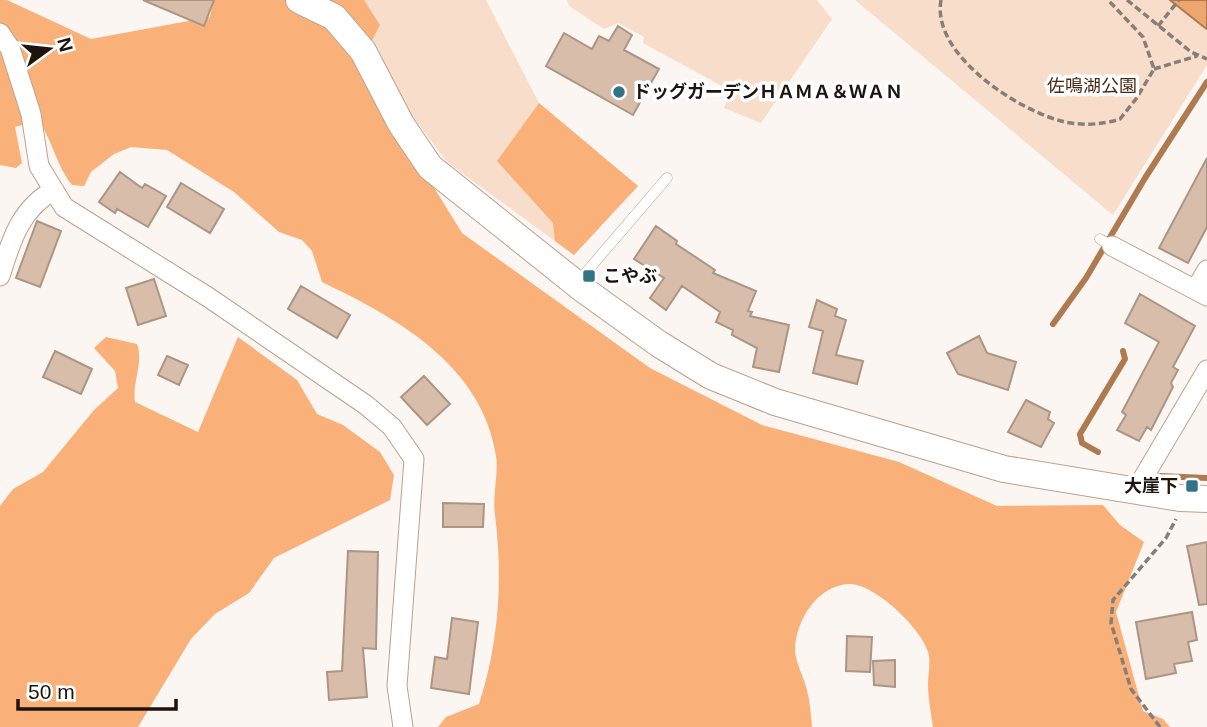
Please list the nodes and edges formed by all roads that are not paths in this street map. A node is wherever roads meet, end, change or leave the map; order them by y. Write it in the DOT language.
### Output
graph roads {
  1 [pos="299,0"];
  2 [pos="0,33"];
  3 [pos="667,178"];
  4 [pos="54,190"];
  5 [pos="1106,242"];
  6 [pos="1207,270"];
  7 [pos="0,276"];
  8 [pos="576,284"];
  9 [pos="1201,293"];
  10 [pos="1207,370"];
  11 [pos="1144,477"];
  12 [pos="1197,498"];
  13 [pos="403,727"];
  1 -- 8 [label="street"];
  2 -- 4 [label="street"];
  3 -- 8 [label="lane"];
  4 -- 7 [label="street"];
  4 -- 13 [label="street"];
  5 -- 9 [label="street"];
  6 -- 9 [label="street"];
  8 -- 11 [label="street"];
  10 -- 11 [label="street"];
  11 -- 12 [label="street"];
}
